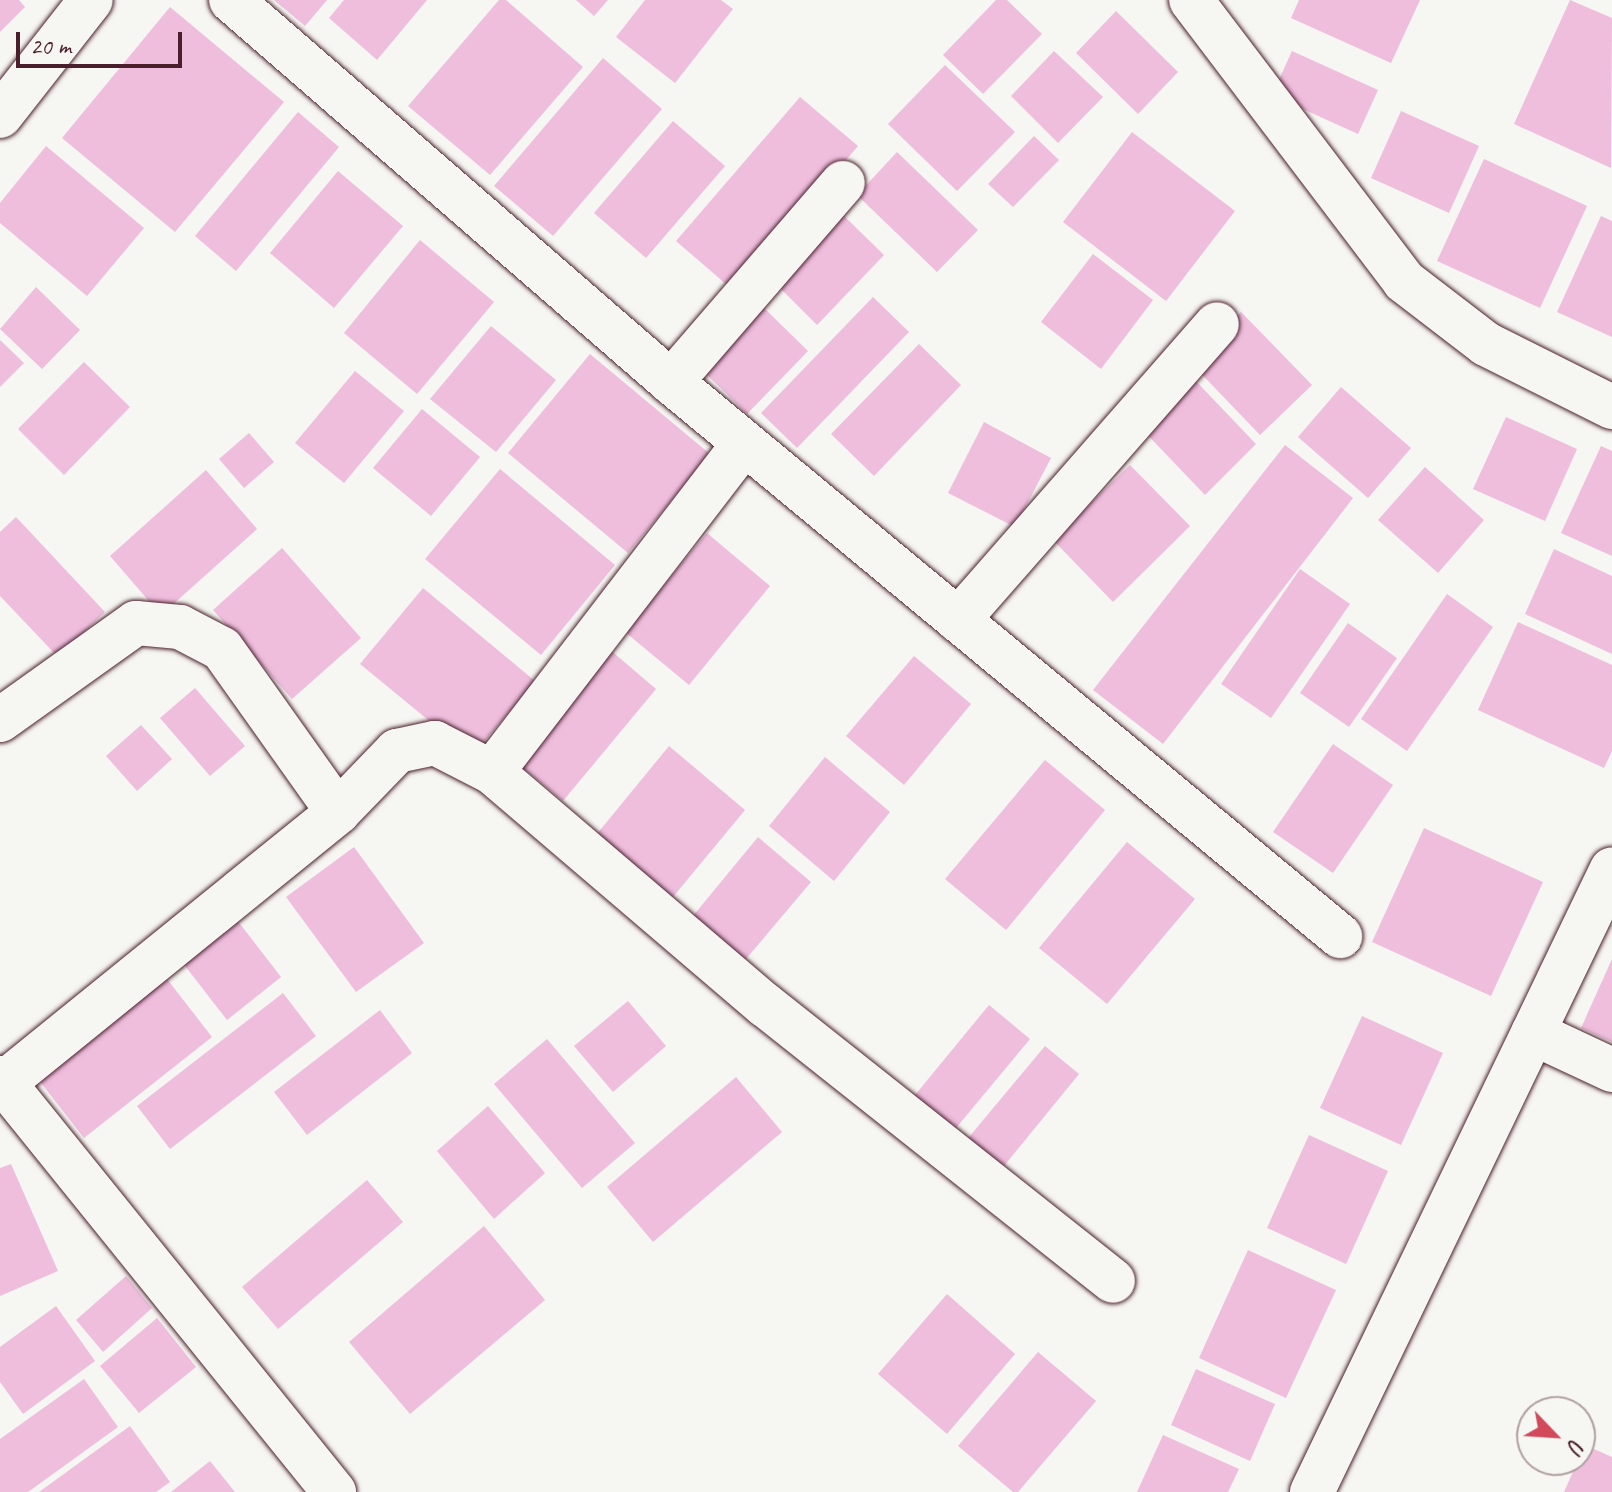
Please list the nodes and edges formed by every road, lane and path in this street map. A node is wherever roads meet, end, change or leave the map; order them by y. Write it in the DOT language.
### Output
graph roads {
  1 [pos="91,0"];
  2 [pos="231,0"];
  3 [pos="1191,0"];
  4 [pos="0,116"];
  5 [pos="843,183"];
  6 [pos="1217,324"];
  7 [pos="671,382"];
  8 [pos="1612,407"];
  9 [pos="744,444"];
  10 [pos="958,620"];
  11 [pos="0,720"];
  12 [pos="492,772"];
  13 [pos="338,812"];
  14 [pos="1612,869"];
  15 [pos="1340,936"];
  16 [pos="1533,1033"];
  17 [pos="1612,1070"];
  18 [pos="1,1083"];
  19 [pos="1113,1281"];
  20 [pos="334,1492"];
  21 [pos="1312,1492"];
  1 -- 4 [label="street"];
  2 -- 7 [label="street"];
  3 -- 8 [label="street"];
  5 -- 7 [label="street"];
  6 -- 10 [label="street"];
  7 -- 9 [label="street"];
  9 -- 10 [label="street"];
  9 -- 12 [label="street"];
  10 -- 15 [label="street"];
  11 -- 13 [label="street"];
  12 -- 13 [label="street"];
  12 -- 19 [label="street"];
  13 -- 18 [label="street"];
  14 -- 16 [label="street"];
  16 -- 17 [label="street"];
  16 -- 21 [label="street"];
  18 -- 20 [label="street"];
}
